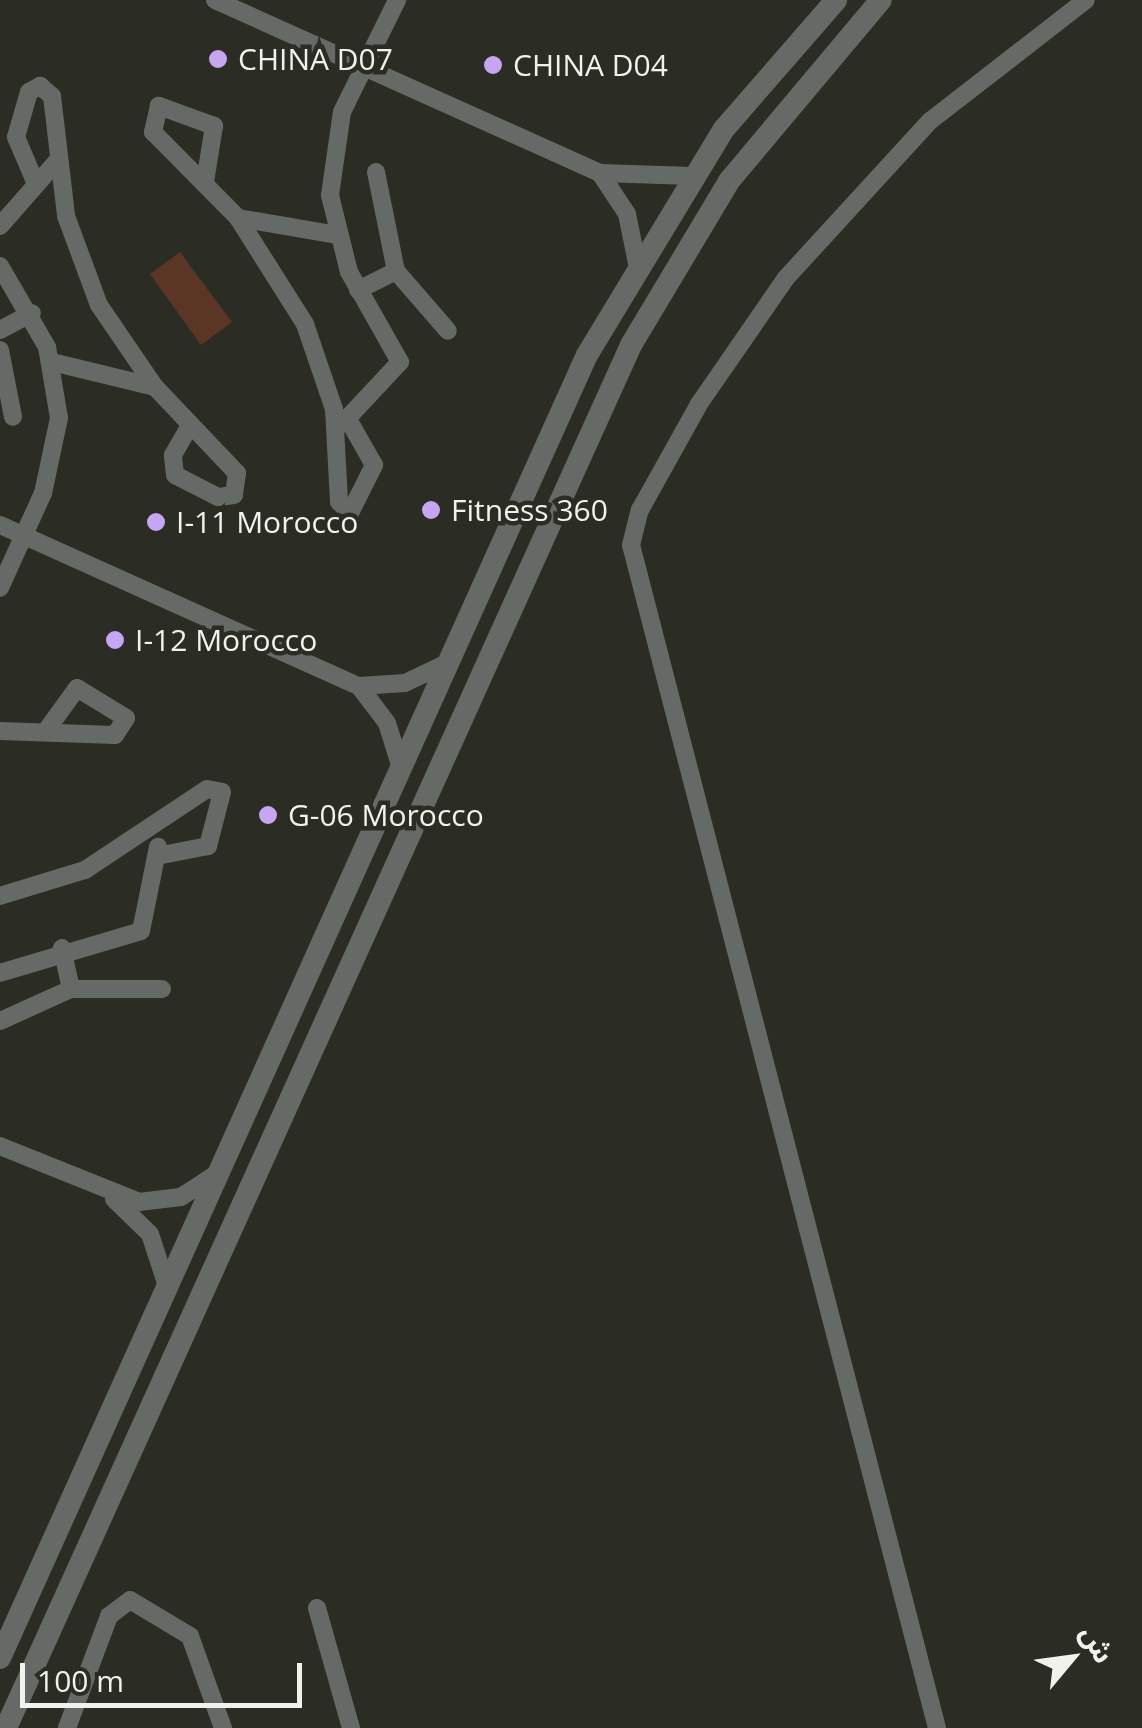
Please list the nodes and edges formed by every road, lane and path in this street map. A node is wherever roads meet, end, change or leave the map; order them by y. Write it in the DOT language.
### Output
graph roads {
  1 [pos="215,0"];
  2 [pos="397,0"];
  3 [pos="836,0"];
  4 [pos="864,0"];
  5 [pos="880,0"];
  6 [pos="1086,0"];
  7 [pos="843,38"];
  8 [pos="360,65"];
  9 [pos="58,160"];
  10 [pos="376,172"];
  11 [pos="600,173"];
  12 [pos="692,176"];
  13 [pos="205,182"];
  14 [pos="36,184"];
  15 [pos="238,218"];
  16 [pos="0,226"];
  17 [pos="337,235"];
  18 [pos="637,263"];
  19 [pos="0,266"];
  20 [pos="396,271"];
  21 [pos="358,290"];
  22 [pos="32,313"];
  23 [pos="0,330"];
  24 [pos="448,331"];
  25 [pos="0,350"];
  26 [pos="52,362"];
  27 [pos="155,387"];
  28 [pos="13,417"];
  29 [pos="190,426"];
  30 [pos="0,525"];
  31 [pos="27,537"];
  32 [pos="0,588"];
  33 [pos="447,663"];
  34 [pos="359,686"];
  35 [pos="0,730"];
  36 [pos="46,731"];
  37 [pos="401,768"];
  38 [pos="160,826"];
  39 [pos="157,856"];
  40 [pos="0,896"];
  41 [pos="62,948"];
  42 [pos="317,958"];
  43 [pos="3,966"];
  44 [pos="162,989"];
  45 [pos="71,990"];
  46 [pos="0,1021"];
  47 [pos="311,1054"];
  48 [pos="0,1146"];
  49 [pos="217,1174"];
  50 [pos="110,1196"];
  51 [pos="167,1286"];
  52 [pos="76,1492"];
  53 [pos="74,1566"];
  54 [pos="318,1608"];
  55 [pos="0,1658"];
  56 [pos="13,1721"];
  57 [pos="350,1727"];
  58 [pos="66,1728"];
  59 [pos="223,1728"];
  60 [pos="938,1728"];
  1 -- 8 [label="street"];
  2 -- 8 [label="street"];
  3 -- 12 [label="street"];
  4 -- 7 [label="street"];
  5 -- 7 [label="street"];
  6 -- 60 [label="street"];
  7 -- 47 [label="street"];
  8 -- 11 [label="street"];
  8 -- 17 [label="street"];
  9 -- 14 [label="street"];
  9 -- 14 [label="street"];
  9 -- 27 [label="street"];
  10 -- 20 [label="street"];
  11 -- 12 [label="street"];
  11 -- 18 [label="street"];
  12 -- 18 [label="street"];
  13 -- 13 [label="street"];
  13 -- 15 [label="street"];
  14 -- 16 [label="street"];
  15 -- 17 [label="street"];
  15 -- 21 [label="street"];
  17 -- 21 [label="street"];
  18 -- 33 [label="street"];
  19 -- 22 [label="street"];
  20 -- 21 [label="street"];
  20 -- 24 [label="street"];
  22 -- 23 [label="street"];
  22 -- 26 [label="street"];
  25 -- 28 [label="street"];
  26 -- 27 [label="street"];
  26 -- 31 [label="street"];
  27 -- 29 [label="street"];
  30 -- 31 [label="street"];
  31 -- 32 [label="street"];
  31 -- 34 [label="street"];
  33 -- 34 [label="street"];
  33 -- 37 [label="street"];
  34 -- 37 [label="street"];
  35 -- 36 [label="street"];
  37 -- 42 [label="street"];
  38 -- 39 [label="street"];
  38 -- 39 [label="street"];
  38 -- 40 [label="street"];
  39 -- 41 [label="street"];
  41 -- 43 [label="street"];
  41 -- 45 [label="street"];
  42 -- 47 [label="street"];
  42 -- 49 [label="street"];
  44 -- 45 [label="street"];
  45 -- 46 [label="street"];
  47 -- 53 [label="street"];
  48 -- 50 [label="street"];
  49 -- 50 [label="street"];
  49 -- 51 [label="street"];
  50 -- 51 [label="street"];
  51 -- 52 [label="street"];
  52 -- 53 [label="street"];
  52 -- 55 [label="street"];
  53 -- 56 [label="street"];
  54 -- 57 [label="street"];
  58 -- 59 [label="street"];
}
